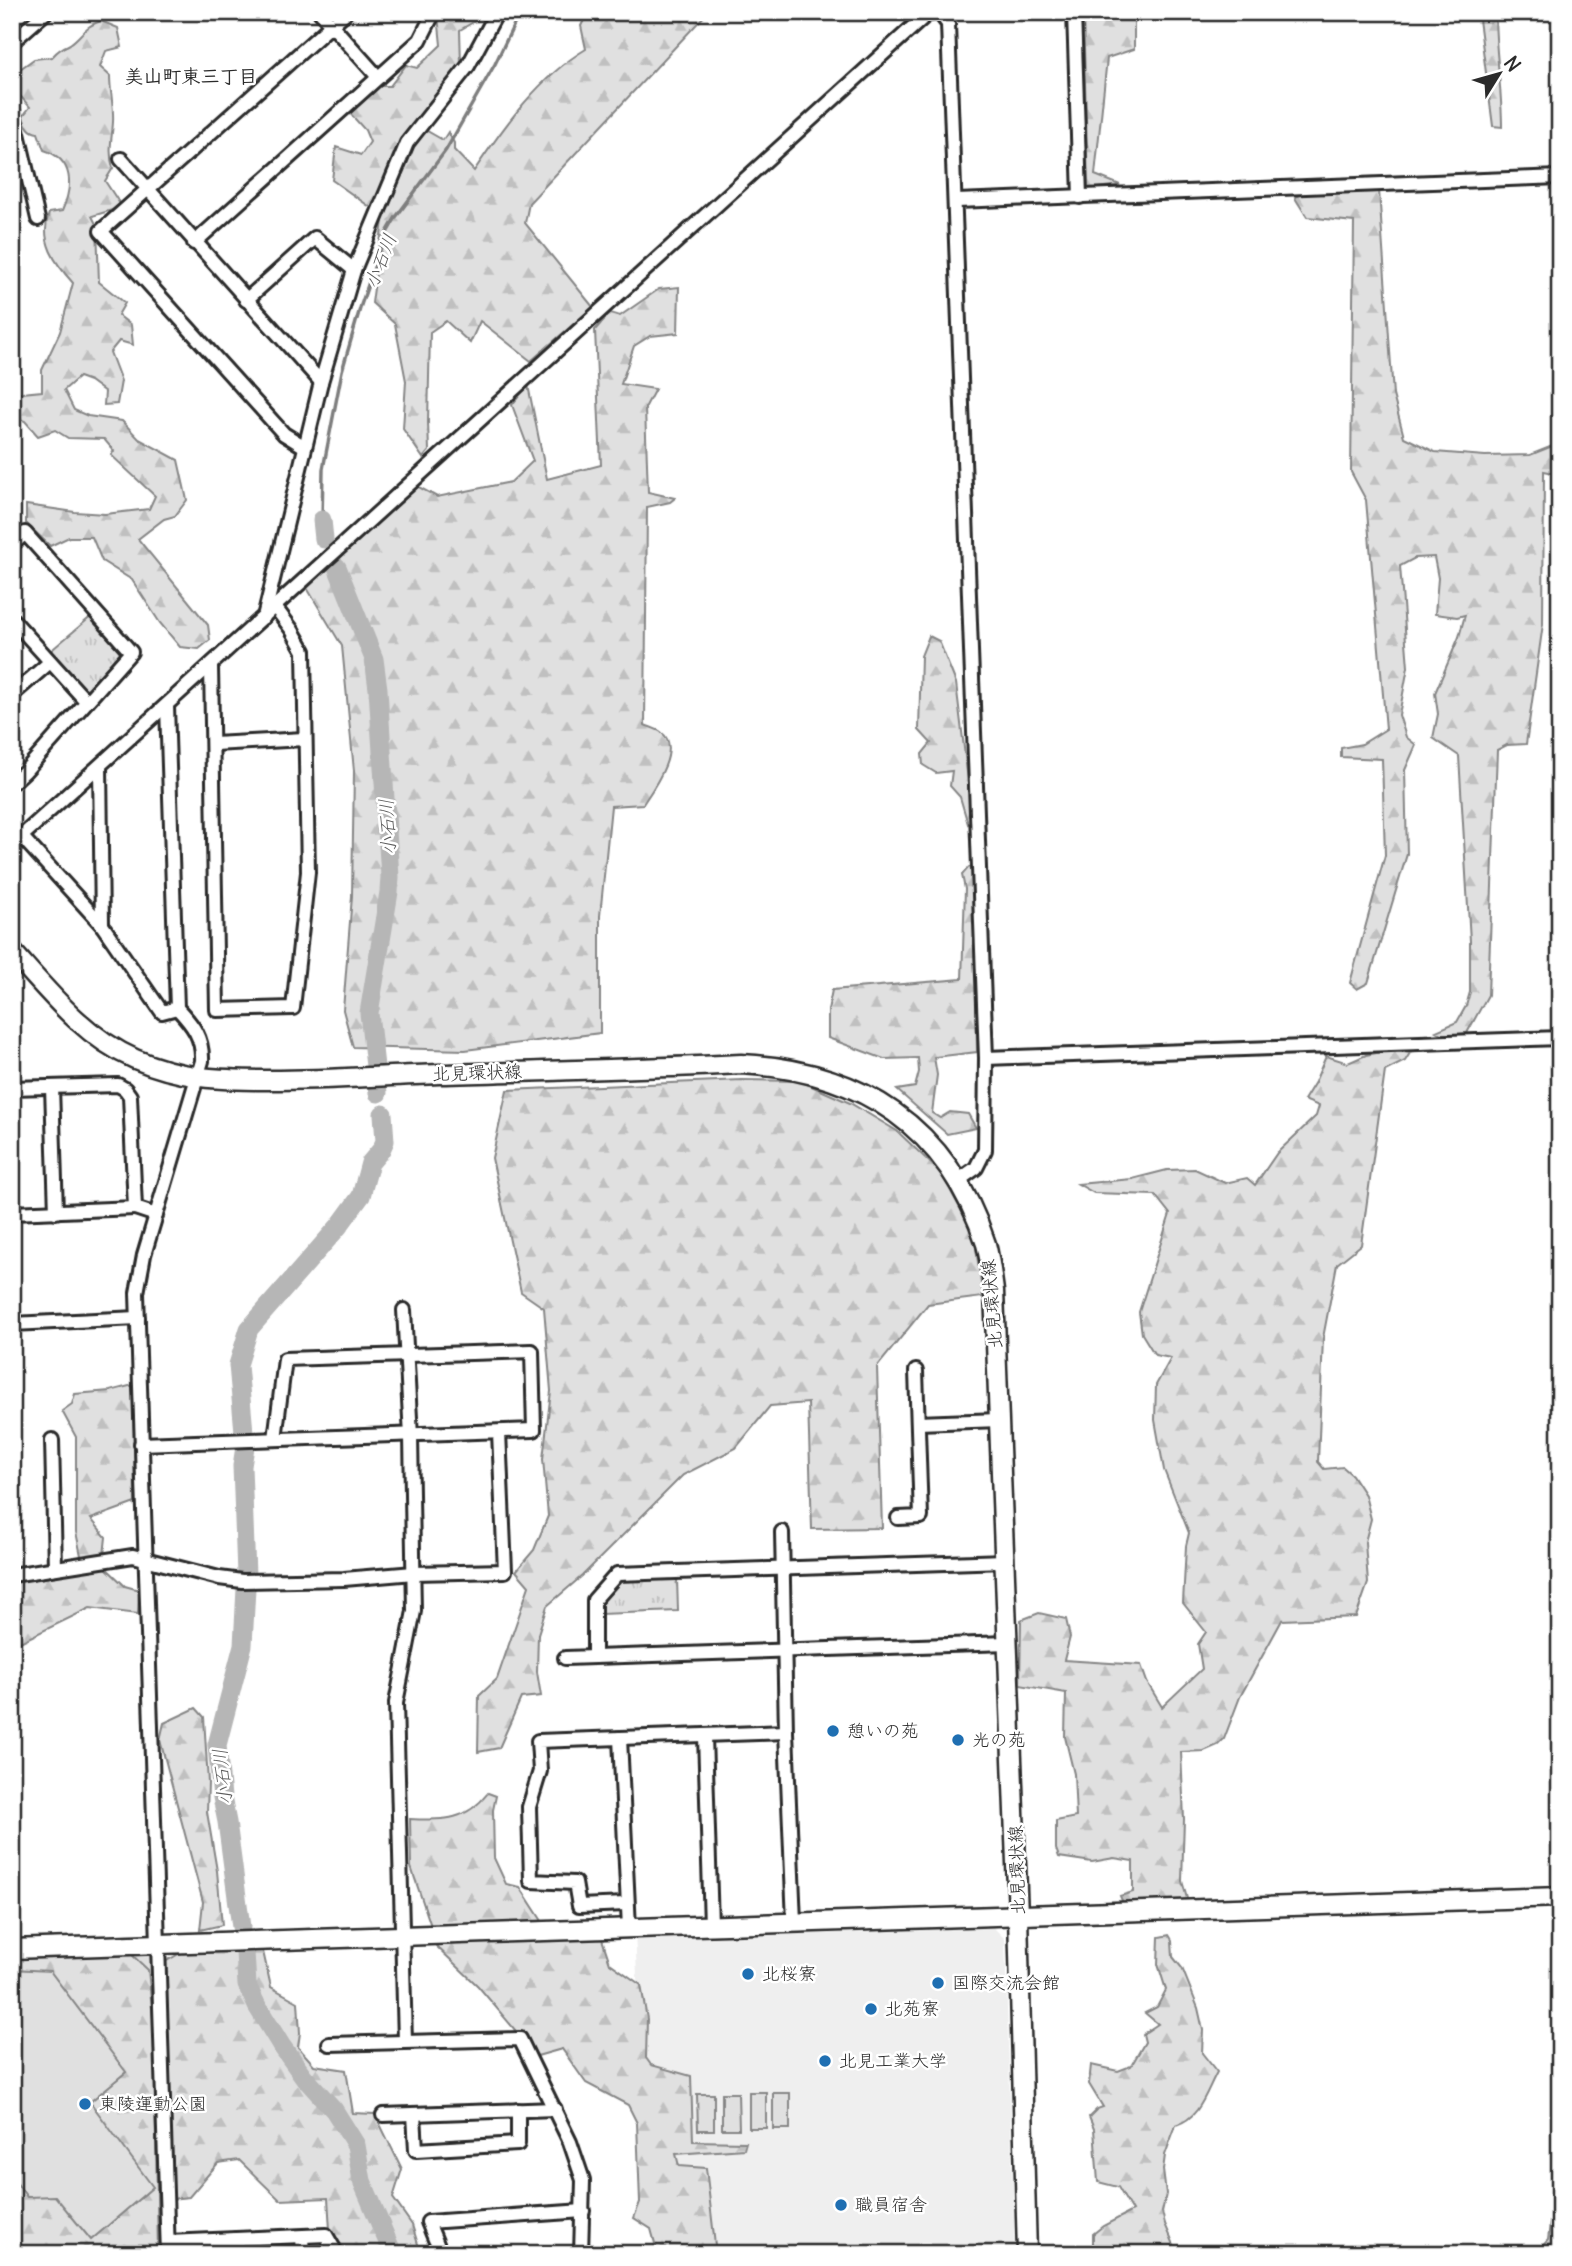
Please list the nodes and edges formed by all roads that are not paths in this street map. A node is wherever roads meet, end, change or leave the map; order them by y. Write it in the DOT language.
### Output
graph roads {
  1 [pos="46,12"];
  2 [pos="320,12"];
  3 [pos="346,12"];
  4 [pos="435,12"];
  5 [pos="496,12"];
  6 [pos="1074,12"];
  7 [pos="332,25"];
  8 [pos="14,36"];
  9 [pos="378,77"];
  10 [pos="12,112"];
  11 [pos="121,159"];
  12 [pos="1560,177"];
  13 [pos="148,191"];
  14 [pos="1080,197"];
  15 [pos="957,201"];
  16 [pos="38,219"];
  17 [pos="194,243"];
  18 [pos="354,270"];
  19 [pos="246,300"];
  20 [pos="321,382"];
  21 [pos="305,447"];
  22 [pos="12,545"];
  23 [pos="275,607"];
  24 [pos="264,618"];
  25 [pos="12,619"];
  26 [pos="50,662"];
  27 [pos="211,666"];
  28 [pos="12,695"];
  29 [pos="86,701"];
  30 [pos="167,706"];
  31 [pos="304,738"];
  32 [pos="214,744"];
  33 [pos="100,766"];
  34 [pos="12,783"];
  35 [pos="17,841"];
  36 [pos="102,925"];
  37 [pos="12,951"];
  38 [pos="177,1008"];
  39 [pos="1560,1038"];
  40 [pos="986,1058"];
  41 [pos="197,1078"];
  42 [pos="13,1087"];
  43 [pos="51,1087"];
  44 [pos="959,1180"];
  45 [pos="135,1208"];
  46 [pos="56,1212"];
  47 [pos="12,1213"];
  48 [pos="156,1215"];
  49 [pos="404,1310"];
  50 [pos="138,1318"];
  51 [pos="12,1324"];
  52 [pos="406,1356"];
  53 [pos="916,1371"];
  54 [pos="999,1420"];
  55 [pos="918,1423"];
  56 [pos="499,1432"];
  57 [pos="411,1436"];
  58 [pos="275,1439"];
  59 [pos="52,1440"];
  60 [pos="141,1444"];
  61 [pos="898,1518"];
  62 [pos="782,1532"];
  63 [pos="145,1558"];
  64 [pos="1004,1561"];
  65 [pos="55,1567"];
  66 [pos="782,1568"];
  67 [pos="414,1573"];
  68 [pos="12,1575"];
  69 [pos="1008,1643"];
  70 [pos="784,1652"];
  71 [pos="594,1656"];
  72 [pos="565,1658"];
  73 [pos="786,1732"];
  74 [pos="705,1735"];
  75 [pos="620,1738"];
  76 [pos="1560,1897"];
  77 [pos="626,1904"];
  78 [pos="1018,1915"];
  79 [pos="794,1922"];
  80 [pos="711,1925"];
  81 [pos="629,1928"];
  82 [pos="401,1936"];
  83 [pos="158,1944"];
  84 [pos="12,1949"];
  85 [pos="405,2042"];
  86 [pos="328,2045"];
  87 [pos="555,2109"];
  88 [pos="518,2110"];
  89 [pos="414,2114"];
  90 [pos="383,2115"];
  91 [pos="583,2211"];
  92 [pos="302,2237"];
  93 [pos="236,2239"];
  94 [pos="168,2248"];
  95 [pos="237,2254"];
  96 [pos="303,2254"];
  97 [pos="337,2254"];
  98 [pos="441,2254"];
  99 [pos="581,2254"];
  100 [pos="1027,2254"];
  1 -- 8 [label="street"];
  2 -- 7 [label="street"];
  3 -- 7 [label="street"];
  4 -- 9 [label="street"];
  5 -- 18 [label="street"];
  6 -- 14 [label="street"];
  7 -- 9 [label="street"];
  7 -- 13 [label="street"];
  9 -- 17 [label="street"];
  10 -- 16 [label="street"];
  11 -- 13 [label="street"];
  12 -- 14 [label="street"];
  13 -- 17 [label="street"];
  13 -- 21 [label="street"];
  14 -- 15 [label="street"];
  15 -- 23 [label="street"];
  15 -- 40 [label="street"];
  17 -- 19 [label="street"];
  18 -- 19 [label="street"];
  18 -- 20 [label="street"];
  19 -- 20 [label="street"];
  20 -- 21 [label="street"];
  21 -- 24 [label="street"];
  22 -- 29 [label="street"];
  23 -- 24 [label="street"];
  23 -- 31 [label="street"];
  24 -- 27 [label="street"];
  25 -- 26 [label="street"];
  26 -- 28 [label="street"];
  26 -- 29 [label="street"];
  27 -- 30 [label="street"];
  27 -- 32 [label="street"];
  29 -- 34 [label="street"];
  30 -- 33 [label="street"];
  30 -- 38 [label="street"];
  31 -- 32 [label="street"];
  31 -- 32 [label="street"];
  33 -- 35 [label="street"];
  33 -- 36 [label="street"];
  35 -- 36 [label="street"];
  36 -- 38 [label="street"];
  37 -- 41 [label="main road, 北見環状線"];
  38 -- 41 [label="street"];
  39 -- 40 [label="street"];
  40 -- 44 [label="street"];
  41 -- 44 [label="main road, 北見環状線"];
  41 -- 48 [label="street"];
  42 -- 43 [label="street"];
  43 -- 45 [label="street"];
  43 -- 46 [label="street"];
  44 -- 54 [label="main road, 北見環状線"];
  45 -- 46 [label="street"];
  45 -- 48 [label="street"];
  46 -- 47 [label="street"];
  48 -- 50 [label="street"];
  49 -- 52 [label="street"];
  50 -- 51 [label="street"];
  50 -- 60 [label="street"];
  52 -- 56 [label="street"];
  52 -- 57 [label="street"];
  52 -- 58 [label="street"];
  53 -- 55 [label="street"];
  54 -- 55 [label="street"];
  54 -- 64 [label="main road, 北見環状線"];
  55 -- 61 [label="street"];
  56 -- 57 [label="street"];
  56 -- 67 [label="street"];
  57 -- 58 [label="street"];
  57 -- 67 [label="street"];
  58 -- 60 [label="street"];
  59 -- 65 [label="street"];
  60 -- 63 [label="street"];
  62 -- 66 [label="street"];
  63 -- 65 [label="street"];
  63 -- 67 [label="street"];
  63 -- 83 [label="street"];
  64 -- 66 [label="street"];
  64 -- 69 [label="main road, 北見環状線"];
  65 -- 68 [label="street"];
  66 -- 70 [label="street"];
  66 -- 71 [label="street"];
  67 -- 82 [label="street"];
  69 -- 70 [label="street"];
  69 -- 78 [label="main road, 北見環状線"];
  70 -- 71 [label="street"];
  70 -- 73 [label="street"];
  71 -- 72 [label="street"];
  73 -- 74 [label="street"];
  73 -- 79 [label="street"];
  74 -- 75 [label="street"];
  74 -- 80 [label="street"];
  75 -- 77 [label="street"];
  75 -- 77 [label="street"];
  76 -- 78 [label="main road"];
  77 -- 81 [label="street"];
  78 -- 79 [label="main road"];
  78 -- 100 [label="main road, 北見環状線"];
  79 -- 80 [label="main road"];
  80 -- 81 [label="main road"];
  81 -- 82 [label="main road"];
  82 -- 83 [label="main road"];
  82 -- 85 [label="street"];
  83 -- 84 [label="main road"];
  83 -- 94 [label="street"];
  85 -- 86 [label="street"];
  85 -- 87 [label="street"];
  87 -- 88 [label="street"];
  87 -- 91 [label="street"];
  88 -- 89 [label="street"];
  88 -- 89 [label="street"];
  89 -- 90 [label="street"];
  91 -- 98 [label="street"];
  91 -- 99 [label="street"];
  92 -- 93 [label="street"];
  92 -- 96 [label="street"];
  92 -- 97 [label="street"];
  93 -- 94 [label="street"];
  93 -- 95 [label="street"];
}
